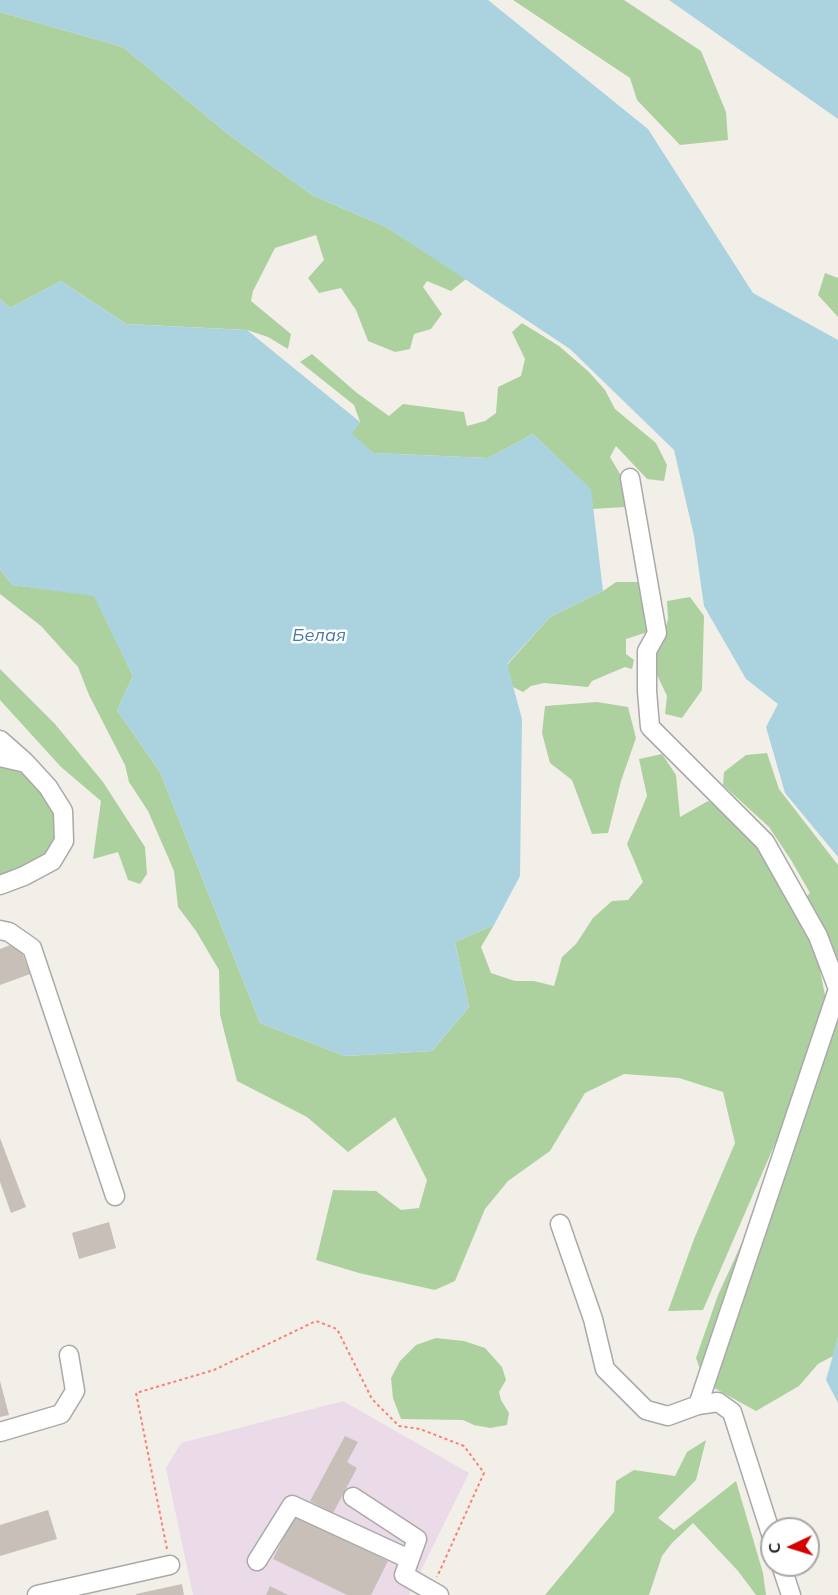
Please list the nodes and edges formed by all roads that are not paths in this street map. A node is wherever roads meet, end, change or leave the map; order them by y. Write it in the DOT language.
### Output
graph roads {
  1 [pos="630,478"];
  2 [pos="0,740"];
  3 [pos="0,758"];
  4 [pos="26,763"];
  5 [pos="0,885"];
  6 [pos="0,930"];
  7 [pos="838,989"];
  8 [pos="115,1196"];
  9 [pos="560,1224"];
  10 [pos="69,1355"];
  11 [pos="698,1405"];
  12 [pos="0,1432"];
  13 [pos="353,1497"];
  14 [pos="766,1517"];
  15 [pos="409,1559"];
  16 [pos="257,1561"];
  17 [pos="170,1565"];
  18 [pos="785,1577"];
  19 [pos="436,1593"];
  20 [pos="37,1595"];
  21 [pos="791,1595"];
  1 -- 7 [label="street"];
  2 -- 4 [label="street"];
  3 -- 4 [label="street"];
  4 -- 5 [label="street"];
  6 -- 8 [label="street"];
  7 -- 11 [label="street"];
  9 -- 11 [label="street"];
  10 -- 12 [label="street"];
  11 -- 14 [label="street"];
  13 -- 15 [label="street"];
  15 -- 16 [label="street"];
  15 -- 19 [label="street"];
  17 -- 20 [label="street"];
  18 -- 21 [label="street"];
}
